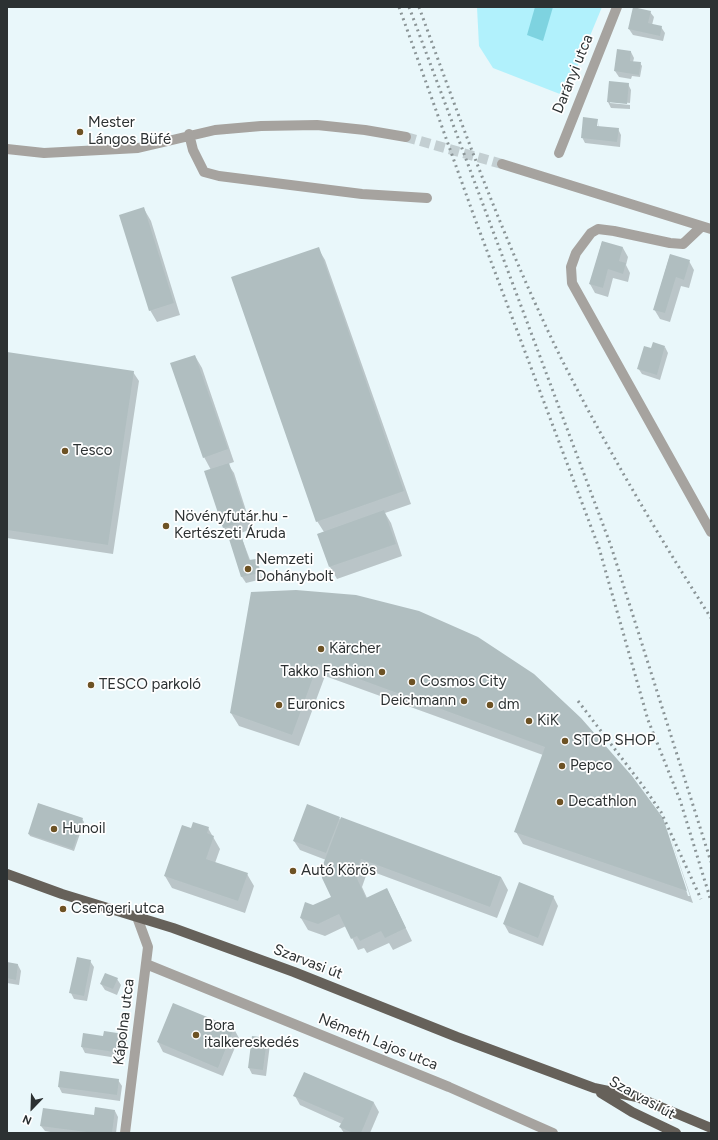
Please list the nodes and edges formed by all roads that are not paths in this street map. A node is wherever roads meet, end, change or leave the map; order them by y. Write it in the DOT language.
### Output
graph roads {
  1 [pos="617,7"];
  2 [pos="189,134"];
  3 [pos="406,137"];
  4 [pos="7,149"];
  5 [pos="559,153"];
  6 [pos="502,164"];
  7 [pos="427,198"];
  8 [pos="701,227"];
  9 [pos="711,229"];
  10 [pos="711,532"];
  11 [pos="7,874"];
  12 [pos="137,917"];
  13 [pos="146,964"];
  14 [pos="594,1088"];
  15 [pos="711,1128"];
  16 [pos="125,1133"];
  17 [pos="553,1133"];
  18 [pos="676,1133"];
  1 -- 5 [label="street, Darányi utca"];
  2 -- 3 [label="street"];
  2 -- 4 [label="street"];
  2 -- 7 [label="street"];
  6 -- 8 [label="street"];
  8 -- 9 [label="street"];
  8 -- 10 [label="street"];
  11 -- 12 [label="main road, Szarvasi út"];
  12 -- 13 [label="street, Kápolna utca"];
  12 -- 14 [label="main road, Szarvasi út"];
  13 -- 16 [label="street, Kápolna utca"];
  13 -- 17 [label="street, Németh Lajos utca"];
  14 -- 15 [label="main road, Szarvasi út"];
  14 -- 18 [label="main road, Szarvasi út"];
}
